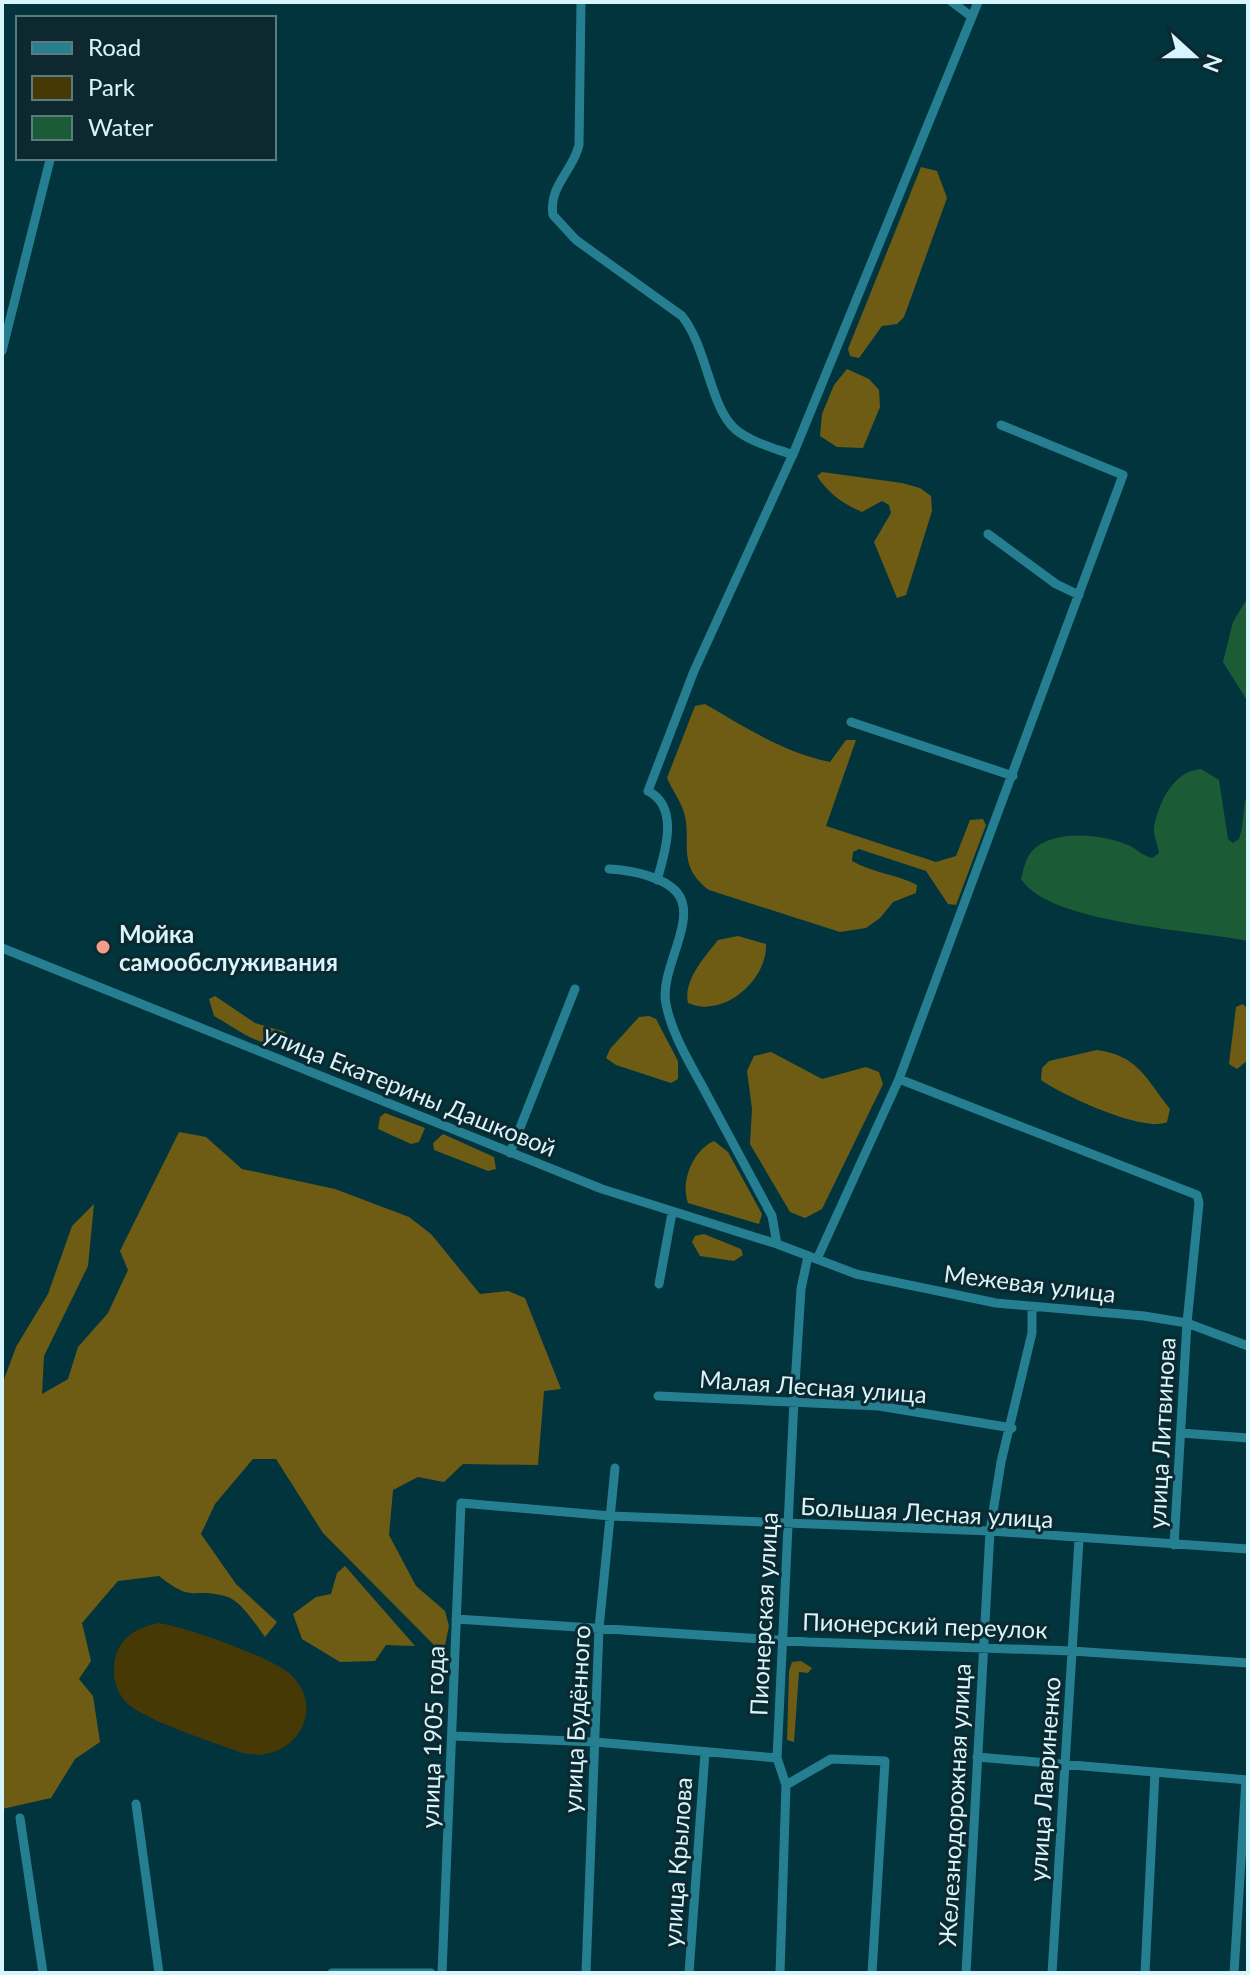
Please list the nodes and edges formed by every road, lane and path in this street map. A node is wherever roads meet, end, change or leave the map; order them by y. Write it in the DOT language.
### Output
graph roads {
  1 [pos="581,2"];
  2 [pos="952,2"];
  3 [pos="978,2"];
  4 [pos="972,17"];
  5 [pos="50,160"];
  6 [pos="2,351"];
  7 [pos="1001,425"];
  8 [pos="793,455"];
  9 [pos="988,534"];
  10 [pos="1079,595"];
  11 [pos="851,722"];
  12 [pos="1013,776"];
  13 [pos="609,869"];
  14 [pos="657,880"];
  15 [pos="2,948"];
  16 [pos="575,989"];
  17 [pos="899,1079"];
  18 [pos="510,1153"];
  19 [pos="672,1213"];
  20 [pos="777,1244"];
  21 [pos="812,1257"];
  22 [pos="659,1284"];
  23 [pos="1032,1308"];
  24 [pos="1187,1323"];
  25 [pos="1248,1346"];
  26 [pos="658,1396"];
  27 [pos="794,1400"];
  28 [pos="1012,1428"];
  29 [pos="1181,1433"];
  30 [pos="1248,1438"];
  31 [pos="615,1468"];
  32 [pos="461,1503"];
  33 [pos="611,1516"];
  34 [pos="787,1525"];
  35 [pos="990,1531"];
  36 [pos="1079,1540"];
  37 [pos="1174,1545"];
  38 [pos="1248,1549"];
  39 [pos="456,1619"];
  40 [pos="599,1628"];
  41 [pos="782,1638"];
  42 [pos="982,1648"];
  43 [pos="1072,1651"];
  44 [pos="1248,1663"];
  45 [pos="454,1736"];
  46 [pos="595,1742"];
  47 [pos="705,1753"];
  48 [pos="977,1757"];
  49 [pos="777,1758"];
  50 [pos="1064,1767"];
  51 [pos="1155,1772"];
  52 [pos="1247,1780"];
  53 [pos="786,1785"];
  54 [pos="136,1804"];
  55 [pos="20,1818"];
  56 [pos="43,1973"];
  57 [pos="159,1973"];
  58 [pos="332,1973"];
  59 [pos="431,1973"];
  60 [pos="442,1973"];
  61 [pos="586,1973"];
  62 [pos="689,1973"];
  63 [pos="780,1973"];
  64 [pos="872,1973"];
  65 [pos="966,1973"];
  66 [pos="1052,1973"];
  67 [pos="1145,1973"];
  68 [pos="1234,1973"];
  1 -- 8 [label="street"];
  2 -- 4 [label="street"];
  3 -- 4 [label="street"];
  4 -- 8 [label="street"];
  5 -- 6 [label="street"];
  7 -- 10 [label="street, Пионерская улица"];
  8 -- 14 [label="street"];
  9 -- 10 [label="street"];
  10 -- 12 [label="street, Пионерская улица"];
  11 -- 12 [label="street"];
  12 -- 17 [label="street, Пионерская улица"];
  13 -- 14 [label="street"];
  14 -- 20 [label="street"];
  15 -- 18 [label="street, улица Екатерины Дашковой"];
  16 -- 18 [label="street"];
  17 -- 21 [label="street, Пионерская улица"];
  17 -- 24 [label="street, улица Литвинова"];
  18 -- 19 [label="street, улица Екатерины Дашковой"];
  19 -- 20 [label="street, улица Екатерины Дашковой"];
  19 -- 22 [label="street"];
  20 -- 21 [label="street, улица Екатерины Дашковой"];
  21 -- 23 [label="street, Межевая улица"];
  21 -- 27 [label="street, Пионерская улица"];
  23 -- 24 [label="street, Межевая улица"];
  23 -- 28 [label="street, Железнодорожная улица"];
  24 -- 25 [label="street, Межевая улица"];
  24 -- 29 [label="street, улица Литвинова"];
  26 -- 27 [label="street, Малая Лесная улица"];
  27 -- 28 [label="street, Малая Лесная улица"];
  27 -- 34 [label="street, Пионерская улица"];
  28 -- 35 [label="street, Железнодорожная улица"];
  29 -- 30 [label="street"];
  29 -- 37 [label="street, улица Литвинова"];
  31 -- 33 [label="street, улица Будённого"];
  32 -- 33 [label="street, Большая Лесная улица"];
  32 -- 39 [label="street, улица 1905 года"];
  33 -- 34 [label="street, Большая Лесная улица"];
  33 -- 40 [label="street, улица Будённого"];
  34 -- 35 [label="street, Большая Лесная улица"];
  34 -- 41 [label="street, Пионерская улица"];
  35 -- 36 [label="street, Большая Лесная улица"];
  35 -- 42 [label="street, Железнодорожная улица"];
  36 -- 37 [label="street, Большая Лесная улица"];
  36 -- 43 [label="street, улица Лавриненко"];
  37 -- 38 [label="street, Большая Лесная улица"];
  39 -- 40 [label="street, Пионерский переулок"];
  39 -- 45 [label="street, улица 1905 года"];
  40 -- 41 [label="street, Пионерский переулок"];
  40 -- 46 [label="street, улица Будённого"];
  41 -- 42 [label="street, Пионерский переулок"];
  41 -- 49 [label="street, Пионерская улица"];
  42 -- 43 [label="street, Пионерский переулок"];
  42 -- 48 [label="street, Железнодорожная улица"];
  43 -- 44 [label="street, Пионерский переулок"];
  43 -- 50 [label="street, улица Лавриненко"];
  45 -- 46 [label="street"];
  45 -- 60 [label="street, улица 1905 года"];
  46 -- 47 [label="street"];
  46 -- 61 [label="street, улица Будённого"];
  47 -- 49 [label="street"];
  47 -- 62 [label="street, улица Крылова"];
  48 -- 50 [label="street"];
  48 -- 65 [label="street, Железнодорожная улица"];
  49 -- 53 [label="street, Пионерская улица"];
  50 -- 51 [label="street"];
  50 -- 66 [label="street, улица Лавриненко"];
  51 -- 52 [label="street"];
  51 -- 67 [label="street"];
  52 -- 68 [label="street"];
  53 -- 63 [label="street, Пионерская улица"];
  53 -- 64 [label="street"];
  54 -- 57 [label="street"];
  55 -- 56 [label="street"];
  58 -- 59 [label="street"];
}
